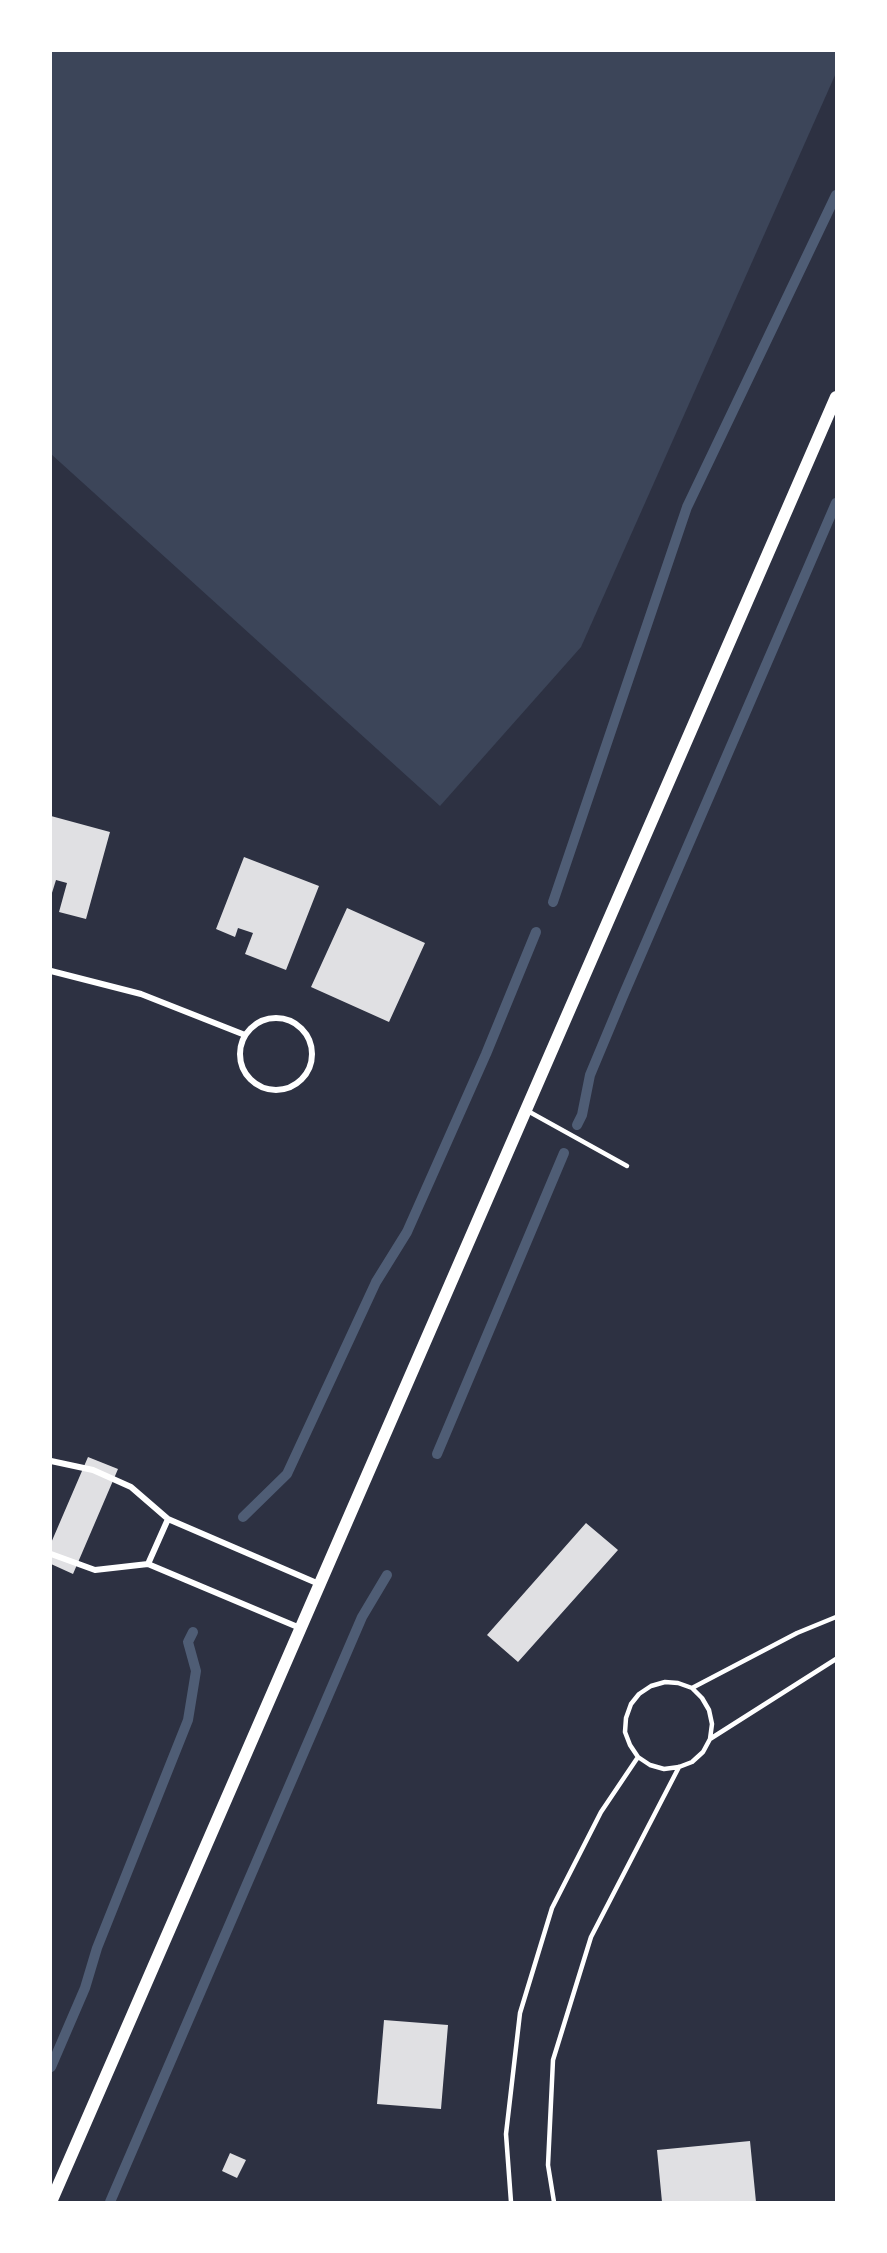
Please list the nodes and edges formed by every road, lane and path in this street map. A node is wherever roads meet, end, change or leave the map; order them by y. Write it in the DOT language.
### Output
graph roads {
  1 [pos="836,397"];
  2 [pos="51,971"];
  3 [pos="246,1035"];
  4 [pos="526,1110"];
  5 [pos="627,1166"];
  6 [pos="51,1461"];
  7 [pos="168,1519"];
  8 [pos="51,1554"];
  9 [pos="148,1563"];
  10 [pos="319,1584"];
  11 [pos="836,1617"];
  12 [pos="300,1628"];
  13 [pos="836,1659"];
  14 [pos="692,1689"];
  15 [pos="710,1739"];
  16 [pos="638,1757"];
  17 [pos="679,1767"];
  18 [pos="51,2202"];
  19 [pos="511,2202"];
  20 [pos="554,2202"];
  1 -- 4 [label="main road"];
  2 -- 3 [label="street"];
  3 -- 3 [label="street"];
  4 -- 5 [label="lane"];
  4 -- 10 [label="main road"];
  6 -- 7 [label="street"];
  7 -- 9 [label="street"];
  7 -- 10 [label="street"];
  8 -- 9 [label="street"];
  9 -- 12 [label="street"];
  10 -- 12 [label="main road"];
  11 -- 14 [label="lane"];
  12 -- 18 [label="main road"];
  13 -- 15 [label="lane"];
  14 -- 15 [label="lane"];
  14 -- 16 [label="lane"];
  15 -- 17 [label="lane"];
  16 -- 17 [label="lane"];
  16 -- 19 [label="lane"];
  17 -- 20 [label="lane"];
}
